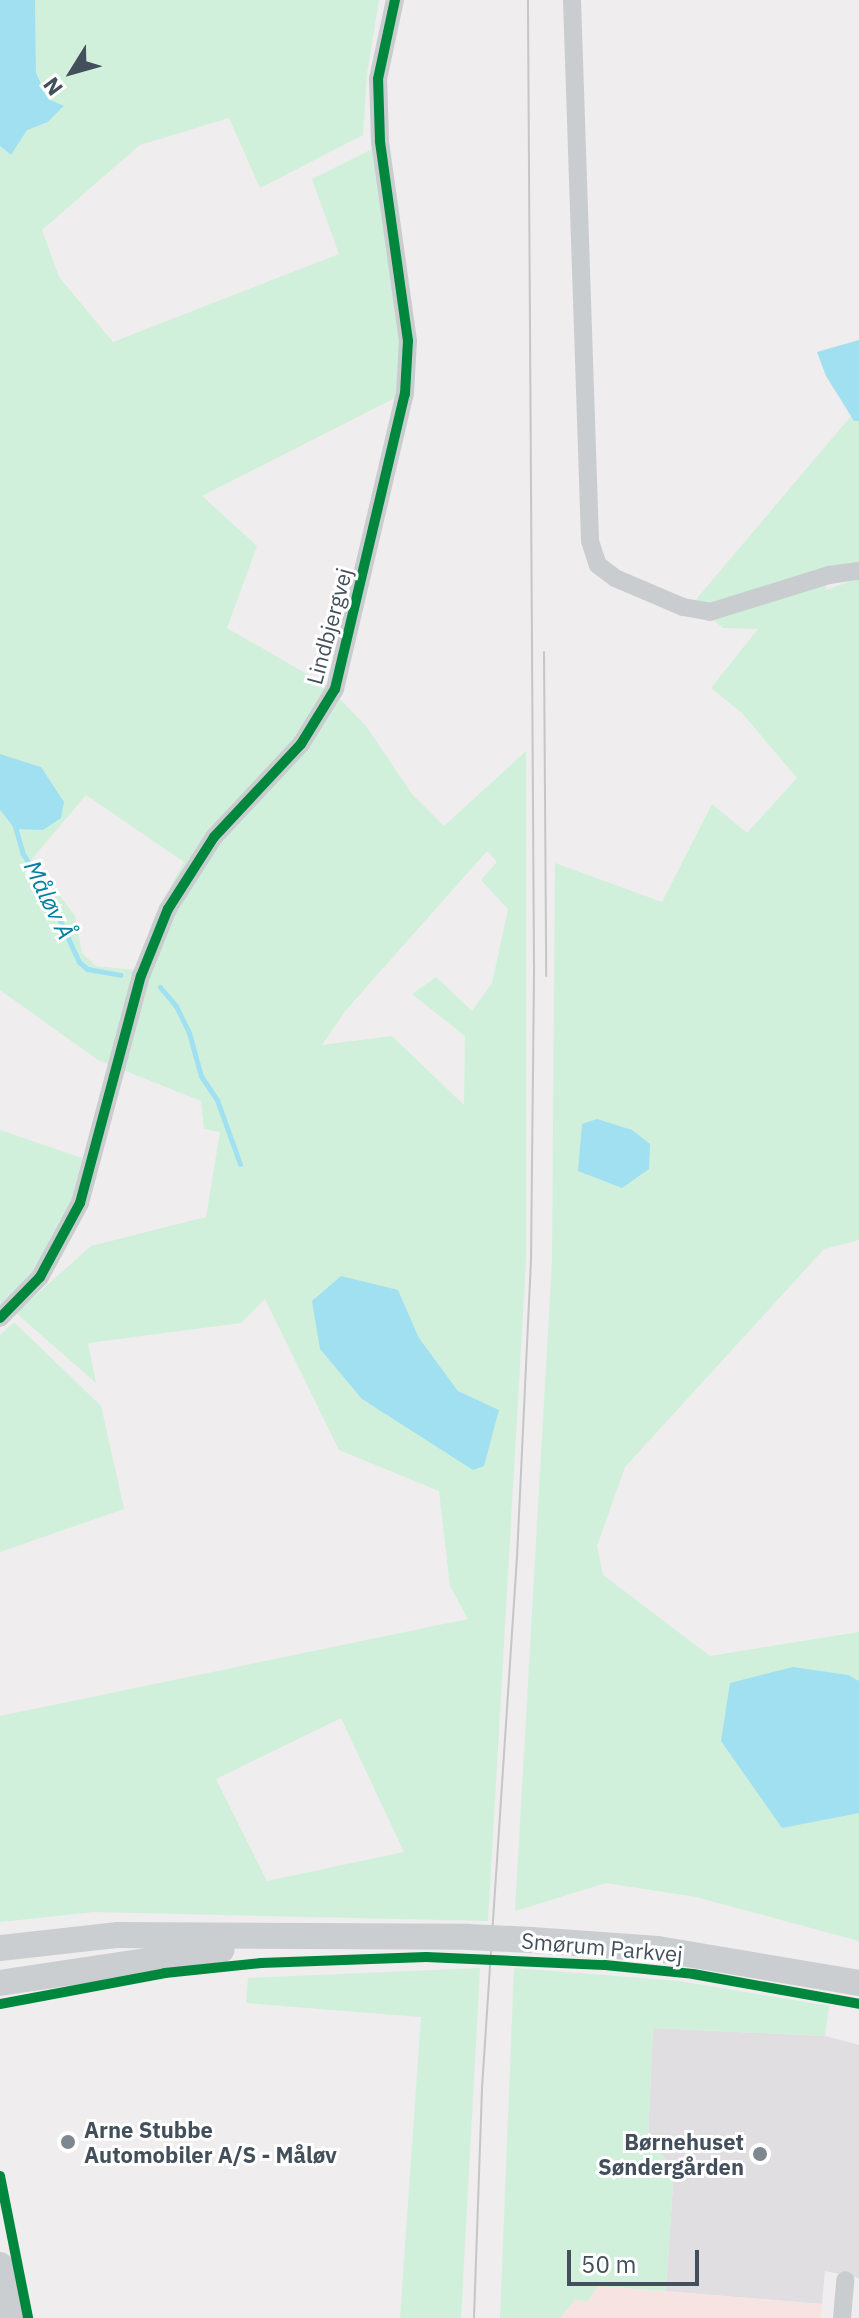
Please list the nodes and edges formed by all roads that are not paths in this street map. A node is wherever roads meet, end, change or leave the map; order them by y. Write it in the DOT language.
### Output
graph roads {
  1 [pos="395,0"];
  2 [pos="572,0"];
  3 [pos="859,571"];
  4 [pos="0,1318"];
  5 [pos="136,1935"];
  6 [pos="343,1937"];
  7 [pos="0,1948"];
  8 [pos="0,1967"];
  9 [pos="0,1983"];
  10 [pos="859,1983"];
  11 [pos="0,2265"];
  12 [pos="845,2280"];
  13 [pos="848,2309"];
  14 [pos="10,2318"];
  1 -- 4 [label="street, Lindbjergvej"];
  2 -- 3 [label="street"];
  5 -- 6 [label="street, Smørum Parkvej"];
  5 -- 7 [label="street, Smørum Parkvej"];
  5 -- 8 [label="street"];
  6 -- 9 [label="street, Smørum Parkvej"];
  6 -- 10 [label="street, Smørum Parkvej, bridge"];
  11 -- 14 [label="street"];
  12 -- 13 [label="street"];
}
